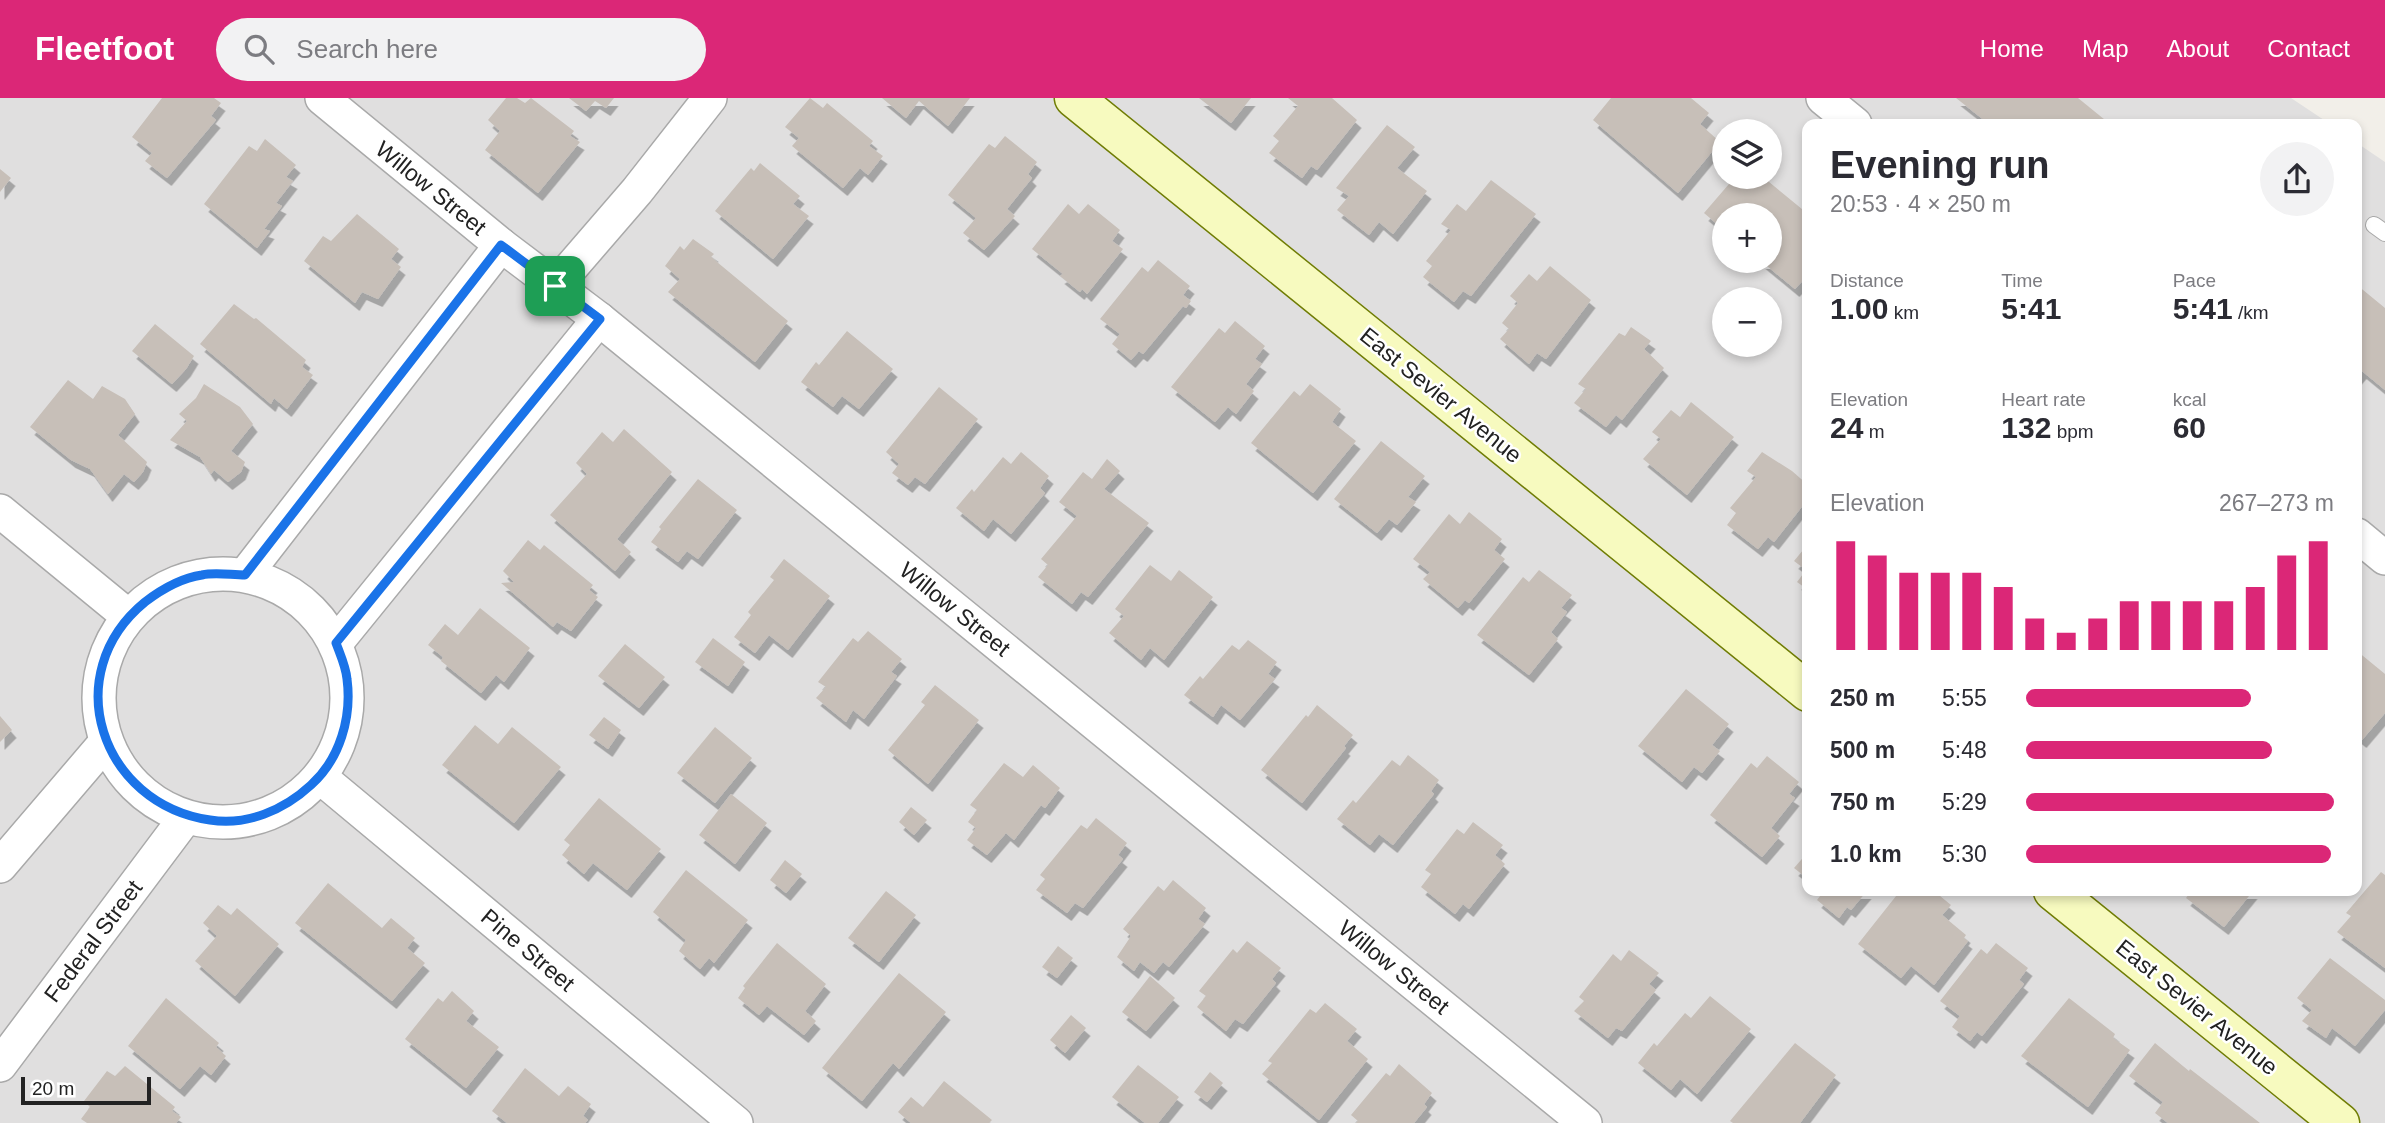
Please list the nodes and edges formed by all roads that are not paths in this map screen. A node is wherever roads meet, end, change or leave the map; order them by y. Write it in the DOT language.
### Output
graph roads {
  1 [pos="322,98"];
  2 [pos="710,98"];
  3 [pos="1074,98"];
  4 [pos="1823,98"];
  5 [pos="1849,119"];
  6 [pos="501,245"];
  7 [pos="555,286"];
  8 [pos="600,319"];
  9 [pos="0,511"];
  10 [pos="2362,539"];
  11 [pos="2385,558"];
  12 [pos="245,575"];
  13 [pos="128,616"];
  14 [pos="336,643"];
  15 [pos="1802,687"];
  16 [pos="106,742"];
  17 [pos="320,777"];
  18 [pos="186,817"];
  19 [pos="0,866"];
  20 [pos="2059,896"];
  21 [pos="0,1065"];
  22 [pos="736,1123"];
  23 [pos="1585,1123"];
  24 [pos="2340,1123"];
  1 -- 6 [label="street, Willow Street"];
  2 -- 7 [label="street"];
  3 -- 15 [label="street, East Sevier Avenue"];
  4 -- 5 [label="street"];
  6 -- 7 [label="street, Willow Street"];
  6 -- 12 [label="street"];
  7 -- 8 [label="street, Willow Street"];
  8 -- 14 [label="street"];
  8 -- 23 [label="street, Willow Street"];
  9 -- 13 [label="street"];
  10 -- 11 [label="street"];
  12 -- 13 [label="street"];
  12 -- 14 [label="street"];
  13 -- 16 [label="street"];
  14 -- 17 [label="street"];
  16 -- 18 [label="street"];
  16 -- 19 [label="street"];
  17 -- 18 [label="street"];
  17 -- 22 [label="street, Pine Street"];
  18 -- 21 [label="street, Federal Street"];
  20 -- 24 [label="street, East Sevier Avenue"];
}
